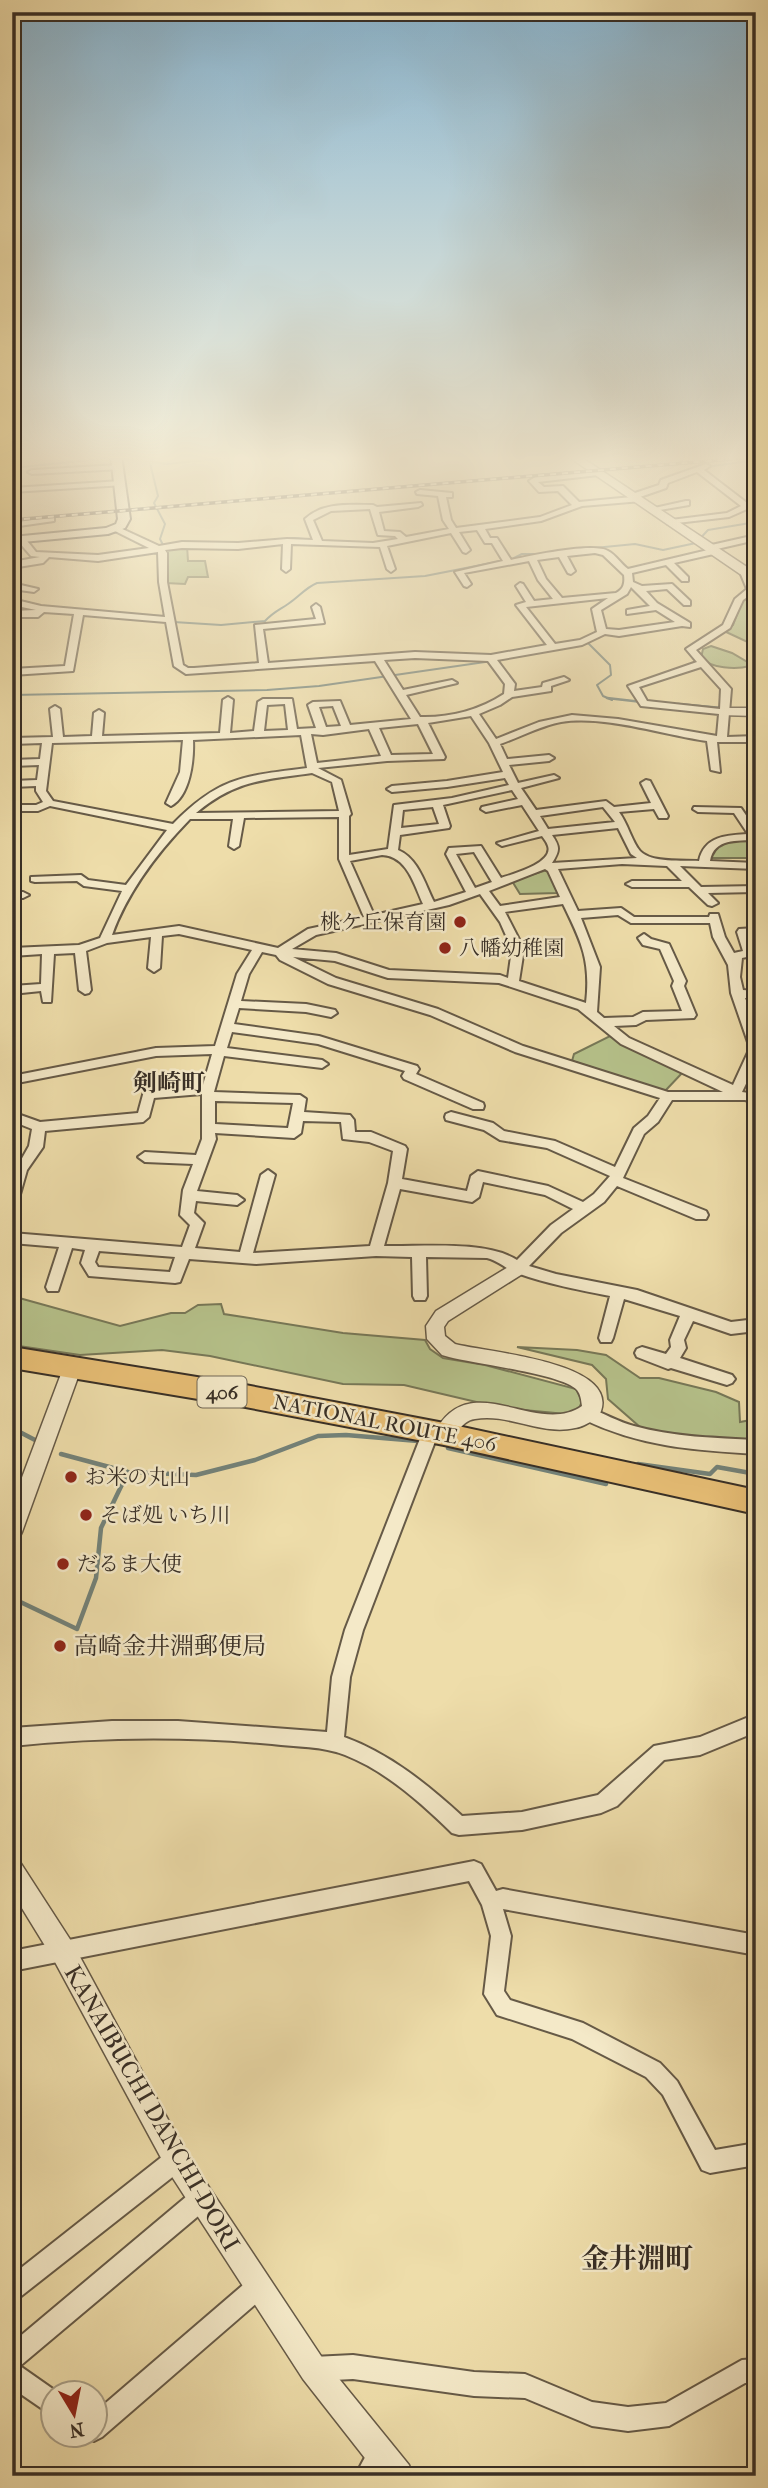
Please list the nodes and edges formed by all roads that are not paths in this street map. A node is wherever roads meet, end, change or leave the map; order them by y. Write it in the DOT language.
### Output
graph roads {
  1 [pos="162,571"];
  2 [pos="463,571"];
  3 [pos="538,571"];
  4 [pos="617,571"];
  5 [pos="648,571"];
  6 [pos="677,571"];
  7 [pos="744,572"];
  8 [pos="756,577"];
  9 [pos="685,579"];
  10 [pos="626,583"];
  11 [pos="467,584"];
  12 [pos="12,586"];
  13 [pos="520,586"];
  14 [pos="34,589"];
  15 [pos="639,589"];
  16 [pos="559,600"];
  17 [pos="12,602"];
  18 [pos="531,603"];
  19 [pos="687,603"];
  20 [pos="316,607"];
  21 [pos="657,607"];
  22 [pos="41,609"];
  23 [pos="644,609"];
  24 [pos="79,612"];
  25 [pos="630,612"];
  26 [pos="12,614"];
  27 [pos="170,620"];
  28 [pos="670,627"];
  29 [pos="602,631"];
  30 [pos="552,646"];
  31 [pos="491,658"];
  32 [pos="379,659"];
  33 [pos="703,663"];
  34 [pos="264,666"];
  35 [pos="12,672"];
  36 [pos="564,680"];
  37 [pos="452,683"];
  38 [pos="401,693"];
  39 [pos="509,695"];
  40 [pos="228,700"];
  41 [pos="724,708"];
  42 [pos="55,709"];
  43 [pos="473,712"];
  44 [pos="756,712"];
  45 [pos="99,713"];
  46 [pos="419,720"];
  47 [pos="373,726"];
  48 [pos="347,729"];
  49 [pos="323,732"];
  50 [pos="293,733"];
  51 [pos="306,733"];
  52 [pos="259,734"];
  53 [pos="225,735"];
  54 [pos="188,737"];
  55 [pos="717,738"];
  56 [pos="97,739"];
  57 [pos="756,739"];
  58 [pos="52,740"];
  59 [pos="12,741"];
  60 [pos="494,743"];
  61 [pos="387,758"];
  62 [pos="44,762"];
  63 [pos="505,762"];
  64 [pos="12,763"];
  65 [pos="313,768"];
  66 [pos="716,770"];
  67 [pos="512,780"];
  68 [pos="43,783"];
  69 [pos="646,783"];
  70 [pos="12,784"];
  71 [pos="392,789"];
  72 [pos="524,801"];
  73 [pos="49,803"];
  74 [pos="171,803"];
  75 [pos="437,803"];
  76 [pos="12,808"];
  77 [pos="486,809"];
  78 [pos="698,809"];
  79 [pos="610,810"];
  80 [pos="346,814"];
  81 [pos="533,814"];
  82 [pos="239,815"];
  83 [pos="186,816"];
  84 [pos="622,824"];
  85 [pos="175,828"];
  86 [pos="397,832"];
  87 [pos="546,832"];
  88 [pos="755,837"];
  89 [pos="502,843"];
  90 [pos="234,846"];
  91 [pos="393,850"];
  92 [pos="344,859"];
  93 [pos="656,862"];
  94 [pos="670,862"];
  95 [pos="704,863"];
  96 [pos="547,865"];
  97 [pos="756,866"];
  98 [pos="35,879"];
  99 [pos="498,883"];
  100 [pos="632,884"];
  101 [pos="696,887"];
  102 [pos="130,889"];
  103 [pos="756,889"];
  104 [pos="477,891"];
  105 [pos="565,900"];
  106 [pos="430,906"];
  107 [pos="497,910"];
  108 [pos="711,913"];
  109 [pos="574,915"];
  110 [pos="370,919"];
  111 [pos="157,932"];
  112 [pos="756,932"];
  113 [pos="644,938"];
  114 [pos="105,940"];
  115 [pos="80,948"];
  116 [pos="259,948"];
  117 [pos="48,951"];
  118 [pos="752,951"];
  119 [pos="12,952"];
  120 [pos="280,952"];
  121 [pos="733,963"];
  122 [pos="154,968"];
  123 [pos="513,983"];
  124 [pos="12,990"];
  125 [pos="85,990"];
  126 [pos="737,993"];
  127 [pos="756,995"];
  128 [pos="233,1004"];
  129 [pos="591,1012"];
  130 [pos="331,1013"];
  131 [pos="600,1022"];
  132 [pos="228,1027"];
  133 [pos="756,1048"];
  134 [pos="219,1051"];
  135 [pos="382,1060"];
  136 [pos="322,1064"];
  137 [pos="378,1076"];
  138 [pos="12,1080"];
  139 [pos="207,1093"];
  140 [pos="668,1096"];
  141 [pos="734,1096"];
  142 [pos="756,1099"];
  143 [pos="478,1106"];
  144 [pos="12,1116"];
  145 [pos="298,1116"];
  146 [pos="452,1117"];
  147 [pos="38,1127"];
  148 [pos="209,1128"];
  149 [pos="145,1157"];
  150 [pos="200,1160"];
  151 [pos="268,1175"];
  152 [pos="617,1177"];
  153 [pos="395,1183"];
  154 [pos="190,1195"];
  155 [pos="12,1198"];
  156 [pos="237,1199"];
  157 [pos="585,1209"];
  158 [pos="701,1215"];
  159 [pos="13,1240"];
  160 [pos="67,1243"];
  161 [pos="94,1244"];
  162 [pos="376,1251"];
  163 [pos="419,1251"];
  164 [pos="185,1252"];
  165 [pos="245,1258"];
  166 [pos="518,1268"];
  167 [pos="53,1287"];
  168 [pos="619,1291"];
  169 [pos="421,1296"];
  170 [pos="689,1313"];
  171 [pos="756,1325"];
  172 [pos="606,1338"];
  173 [pos="642,1353"];
  174 [pos="12,1357"];
  175 [pos="668,1363"];
  176 [pos="74,1366"];
  177 [pos="727,1379"];
  178 [pos="588,1414"];
  179 [pos="437,1432"];
  180 [pos="756,1447"];
  181 [pos="756,1502"];
  182 [pos="12,1532"];
  183 [pos="756,1723"];
  184 [pos="12,1737"];
  185 [pos="335,1742"];
  186 [pos="12,1871"];
  187 [pos="491,1902"];
  188 [pos="756,1945"];
  189 [pos="64,1953"];
  190 [pos="12,1961"];
  191 [pos="756,2154"];
  192 [pos="176,2160"];
  193 [pos="201,2199"];
  194 [pos="258,2287"];
  195 [pos="12,2289"];
  196 [pos="12,2358"];
  197 [pos="313,2369"];
  198 [pos="756,2371"];
  199 [pos="12,2374"];
  200 [pos="38,2392"];
  201 [pos="108,2417"];
  202 [pos="381,2468"];
  1 -- 27 [label="street"];
  2 -- 11 [label="street"];
  3 -- 16 [label="street"];
  4 -- 10 [label="street"];
  5 -- 10 [label="street"];
  6 -- 9 [label="street"];
  7 -- 8 [label="street"];
  7 -- 33 [label="street"];
  10 -- 15 [label="street"];
  10 -- 16 [label="street"];
  10 -- 29 [label="street"];
  12 -- 14 [label="street"];
  13 -- 18 [label="street"];
  15 -- 19 [label="street"];
  15 -- 21 [label="street"];
  16 -- 18 [label="street"];
  17 -- 22 [label="street"];
  18 -- 30 [label="street"];
  20 -- 34 [label="street"];
  21 -- 23 [label="street"];
  21 -- 28 [label="street"];
  22 -- 24 [label="street"];
  22 -- 26 [label="street"];
  23 -- 25 [label="street"];
  23 -- 28 [label="street"];
  24 -- 27 [label="street"];
  24 -- 35 [label="street"];
  27 -- 34 [label="street"];
  28 -- 29 [label="street"];
  29 -- 30 [label="street"];
  30 -- 31 [label="street"];
  31 -- 32 [label="street"];
  31 -- 39 [label="street"];
  32 -- 34 [label="street"];
  32 -- 38 [label="street"];
  33 -- 41 [label="street"];
  33 -- 41 [label="street"];
  36 -- 39 [label="street"];
  37 -- 38 [label="street"];
  38 -- 46 [label="street"];
  39 -- 43 [label="street"];
  40 -- 53 [label="street"];
  41 -- 44 [label="street"];
  41 -- 55 [label="street"];
  42 -- 58 [label="street"];
  43 -- 46 [label="street"];
  43 -- 60 [label="street"];
  45 -- 56 [label="street"];
  46 -- 47 [label="street"];
  46 -- 61 [label="street"];
  47 -- 48 [label="street"];
  47 -- 61 [label="street"];
  48 -- 49 [label="street"];
  48 -- 49 [label="street"];
  49 -- 51 [label="street"];
  50 -- 51 [label="street"];
  50 -- 52 [label="street"];
  50 -- 52 [label="street"];
  51 -- 65 [label="street"];
  52 -- 53 [label="street"];
  53 -- 54 [label="street"];
  54 -- 56 [label="street"];
  54 -- 74 [label="street"];
  55 -- 57 [label="street"];
  55 -- 60 [label="street"];
  55 -- 66 [label="street"];
  56 -- 58 [label="street"];
  58 -- 59 [label="street"];
  58 -- 62 [label="street"];
  60 -- 63 [label="street"];
  61 -- 65 [label="street"];
  62 -- 64 [label="street"];
  62 -- 68 [label="street"];
  63 -- 67 [label="street"];
  63 -- 67 [label="street"];
  65 -- 80 [label="street"];
  65 -- 83 [label="street"];
  67 -- 71 [label="street"];
  67 -- 72 [label="street"];
  67 -- 75 [label="street"];
  68 -- 70 [label="street"];
  68 -- 73 [label="street"];
  69 -- 79 [label="street"];
  72 -- 77 [label="street"];
  72 -- 81 [label="street"];
  73 -- 76 [label="street"];
  73 -- 85 [label="street"];
  75 -- 86 [label="street"];
  75 -- 86 [label="street"];
  78 -- 88 [label="street"];
  79 -- 81 [label="street"];
  79 -- 84 [label="street"];
  80 -- 82 [label="street"];
  80 -- 92 [label="street"];
  81 -- 87 [label="street"];
  82 -- 83 [label="street"];
  82 -- 90 [label="street"];
  83 -- 85 [label="street"];
  84 -- 87 [label="street"];
  84 -- 93 [label="street"];
  85 -- 102 [label="street"];
  86 -- 91 [label="street"];
  87 -- 89 [label="street"];
  87 -- 96 [label="street"];
  88 -- 95 [label="street"];
  91 -- 92 [label="street"];
  91 -- 106 [label="street"];
  92 -- 110 [label="street"];
  93 -- 94 [label="street"];
  93 -- 96 [label="street"];
  94 -- 95 [label="street"];
  94 -- 101 [label="street"];
  95 -- 97 [label="street"];
  96 -- 99 [label="street"];
  96 -- 105 [label="street"];
  98 -- 102 [label="street"];
  99 -- 104 [label="street"];
  99 -- 104 [label="street"];
  100 -- 101 [label="street"];
  101 -- 103 [label="street"];
  101 -- 108 [label="street"];
  102 -- 114 [label="street"];
  104 -- 106 [label="street"];
  104 -- 107 [label="street"];
  105 -- 107 [label="street"];
  105 -- 109 [label="street"];
  106 -- 110 [label="street"];
  107 -- 123 [label="street"];
  108 -- 109 [label="street"];
  108 -- 121 [label="street"];
  109 -- 129 [label="street"];
  110 -- 120 [label="street"];
  111 -- 114 [label="street"];
  111 -- 116 [label="street"];
  111 -- 122 [label="street"];
  112 -- 118 [label="street"];
  113 -- 131 [label="street"];
  114 -- 115 [label="street"];
  115 -- 117 [label="street"];
  115 -- 125 [label="street"];
  116 -- 120 [label="street"];
  116 -- 128 [label="street"];
  117 -- 119 [label="street"];
  117 -- 124 [label="street"];
  118 -- 121 [label="street"];
  120 -- 123 [label="street"];
  120 -- 140 [label="street"];
  121 -- 126 [label="street"];
  123 -- 129 [label="street"];
  126 -- 127 [label="street"];
  126 -- 133 [label="street"];
  128 -- 130 [label="street"];
  128 -- 132 [label="street"];
  129 -- 131 [label="street"];
  131 -- 141 [label="street"];
  132 -- 134 [label="street"];
  132 -- 135 [label="street"];
  133 -- 141 [label="street"];
  134 -- 136 [label="street"];
  134 -- 138 [label="street"];
  134 -- 139 [label="street"];
  135 -- 137 [label="street"];
  135 -- 143 [label="street"];
  139 -- 145 [label="street"];
  139 -- 147 [label="street"];
  139 -- 148 [label="street"];
  140 -- 141 [label="street"];
  140 -- 152 [label="street"];
  141 -- 142 [label="street"];
  144 -- 147 [label="street"];
  145 -- 148 [label="street"];
  145 -- 153 [label="street"];
  146 -- 152 [label="street"];
  147 -- 155 [label="street"];
  148 -- 150 [label="street"];
  149 -- 150 [label="street"];
  150 -- 154 [label="street"];
  151 -- 165 [label="street"];
  152 -- 157 [label="street"];
  152 -- 158 [label="street"];
  153 -- 157 [label="street"];
  153 -- 162 [label="street"];
  154 -- 156 [label="street"];
  154 -- 164 [label="street"];
  157 -- 166 [label="street"];
  159 -- 160 [label="street"];
  160 -- 161 [label="street"];
  160 -- 167 [label="street"];
  161 -- 164 [label="street"];
  161 -- 164 [label="street"];
  162 -- 163 [label="street"];
  162 -- 165 [label="street"];
  163 -- 166 [label="street"];
  163 -- 169 [label="street"];
  164 -- 165 [label="street"];
  166 -- 168 [label="street"];
  166 -- 178 [label="street"];
  168 -- 170 [label="street"];
  168 -- 172 [label="street"];
  170 -- 171 [label="street"];
  170 -- 175 [label="street"];
  173 -- 175 [label="street"];
  174 -- 176 [label="highway, NATIONAL ROUTE 406 / 406"];
  175 -- 177 [label="street"];
  176 -- 179 [label="highway, NATIONAL ROUTE 406 / 406"];
  176 -- 182 [label="street"];
  178 -- 179 [label="street"];
  178 -- 180 [label="street"];
  179 -- 181 [label="highway, NATIONAL ROUTE 406 / 406"];
  179 -- 185 [label="street"];
  183 -- 185 [label="street"];
  184 -- 185 [label="street"];
  186 -- 189 [label="street, KANAIBUCHI DANCHI-DORI"];
  187 -- 188 [label="street"];
  187 -- 189 [label="street"];
  187 -- 191 [label="street"];
  189 -- 190 [label="street"];
  189 -- 192 [label="street, KANAIBUCHI DANCHI-DORI"];
  192 -- 193 [label="street, KANAIBUCHI DANCHI-DORI"];
  192 -- 195 [label="street"];
  193 -- 194 [label="street, KANAIBUCHI DANCHI-DORI"];
  193 -- 196 [label="street"];
  194 -- 197 [label="street, KANAIBUCHI DANCHI-DORI"];
  194 -- 201 [label="street"];
  197 -- 198 [label="street"];
  197 -- 202 [label="street, KANAIBUCHI DANCHI-DORI"];
  199 -- 200 [label="street"];
}
